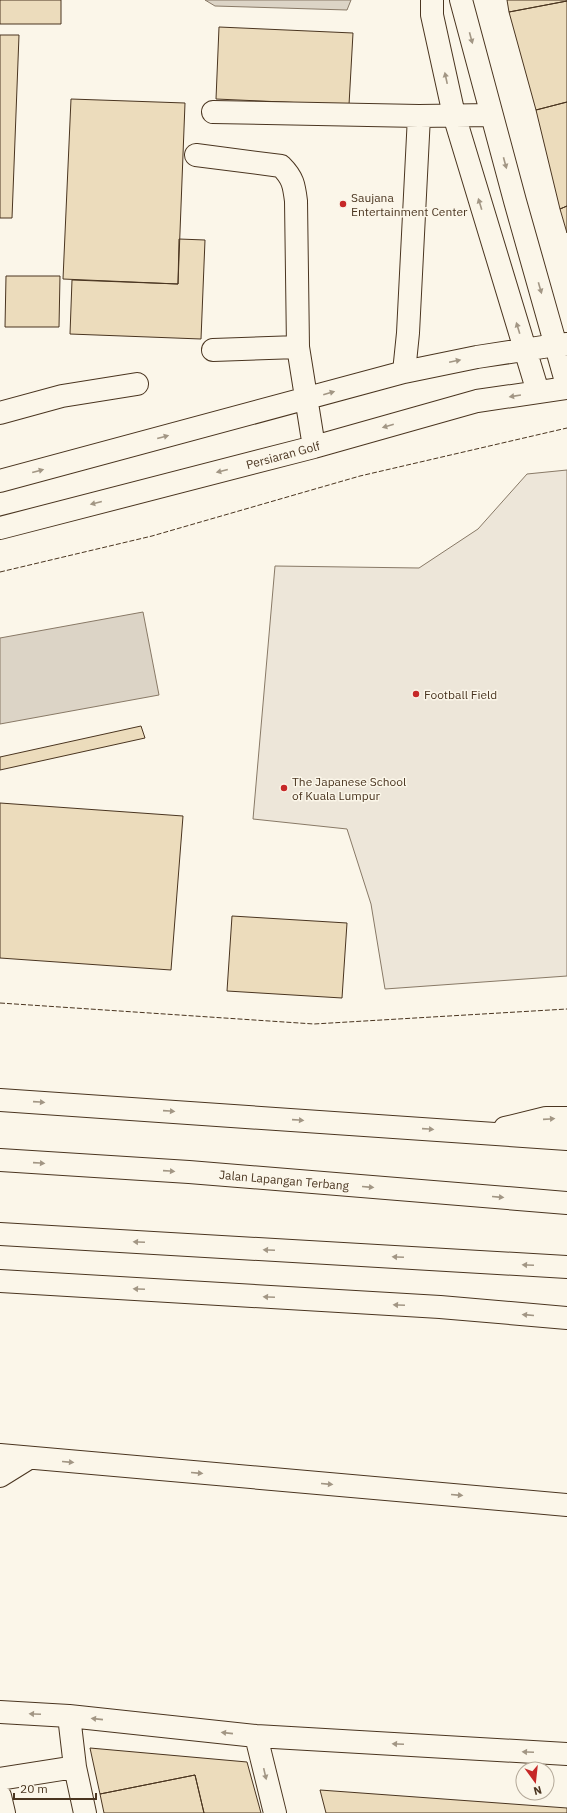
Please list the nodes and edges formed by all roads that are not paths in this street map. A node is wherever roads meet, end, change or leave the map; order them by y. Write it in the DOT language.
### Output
graph roads {
  1 [pos="432,0"];
  2 [pos="461,0"];
  3 [pos="213,112"];
  4 [pos="454,115"];
  5 [pos="491,115"];
  6 [pos="419,116"];
  7 [pos="196,155"];
  8 [pos="562,345"];
  9 [pos="298,347"];
  10 [pos="525,349"];
  11 [pos="213,350"];
  12 [pos="404,372"];
  13 [pos="137,384"];
  14 [pos="567,386"];
  15 [pos="538,392"];
  16 [pos="306,400"];
  17 [pos="0,412"];
  18 [pos="314,447"];
  19 [pos="0,481"];
  20 [pos="0,528"];
  21 [pos="0,1100"];
  22 [pos="567,1118"];
  23 [pos="484,1133"];
  24 [pos="567,1139"];
  25 [pos="0,1160"];
  26 [pos="567,1203"];
  27 [pos="0,1234"];
  28 [pos="567,1267"];
  29 [pos="0,1281"];
  30 [pos="567,1318"];
  31 [pos="0,1456"];
  32 [pos="29,1458"];
  33 [pos="0,1476"];
  34 [pos="567,1505"];
  35 [pos="0,1712"];
  36 [pos="69,1716"];
  37 [pos="256,1736"];
  38 [pos="567,1754"];
  39 [pos="75,1767"];
  40 [pos="0,1779"];
  41 [pos="0,1796"];
  42 [pos="4,1813"];
  43 [pos="85,1813"];
  44 [pos="275,1813"];
  4 -- 1 [label="main road, one-way"];
  2 -- 5 [label="main road, one-way"];
  3 -- 6 [label="main road"];
  4 -- 5 [label="main road"];
  4 -- 6 [label="main road"];
  10 -- 4 [label="main road, one-way"];
  5 -- 8 [label="main road, one-way"];
  6 -- 12 [label="main road"];
  7 -- 9 [label="main road"];
  8 -- 10 [label="main road"];
  8 -- 14 [label="main road"];
  9 -- 11 [label="main road"];
  9 -- 16 [label="main road"];
  12 -- 10 [label="main road, one-way"];
  10 -- 15 [label="main road"];
  16 -- 12 [label="main road, one-way"];
  13 -- 17 [label="main road"];
  14 -- 15 [label="main road, Persiaran Golf"];
  15 -- 18 [label="main road, Persiaran Golf, one-way"];
  16 -- 18 [label="main road"];
  19 -- 16 [label="main road, one-way"];
  18 -- 20 [label="main road, Persiaran Golf, one-way"];
  21 -- 23 [label="main road, one-way"];
  23 -- 22 [label="main road, one-way"];
  23 -- 24 [label="main road"];
  25 -- 26 [label="main road, Jalan Lapangan Terbang, one-way"];
  28 -- 27 [label="main road, one-way"];
  30 -- 29 [label="main road, one-way"];
  31 -- 32 [label="main road"];
  32 -- 33 [label="main road"];
  32 -- 34 [label="main road, one-way"];
  36 -- 35 [label="main road, one-way"];
  37 -- 36 [label="main road, one-way"];
  36 -- 39 [label="main road"];
  38 -- 37 [label="main road, one-way"];
  37 -- 44 [label="main road, one-way"];
  39 -- 40 [label="main road"];
  39 -- 43 [label="main road"];
  41 -- 42 [label="main road"];
}
